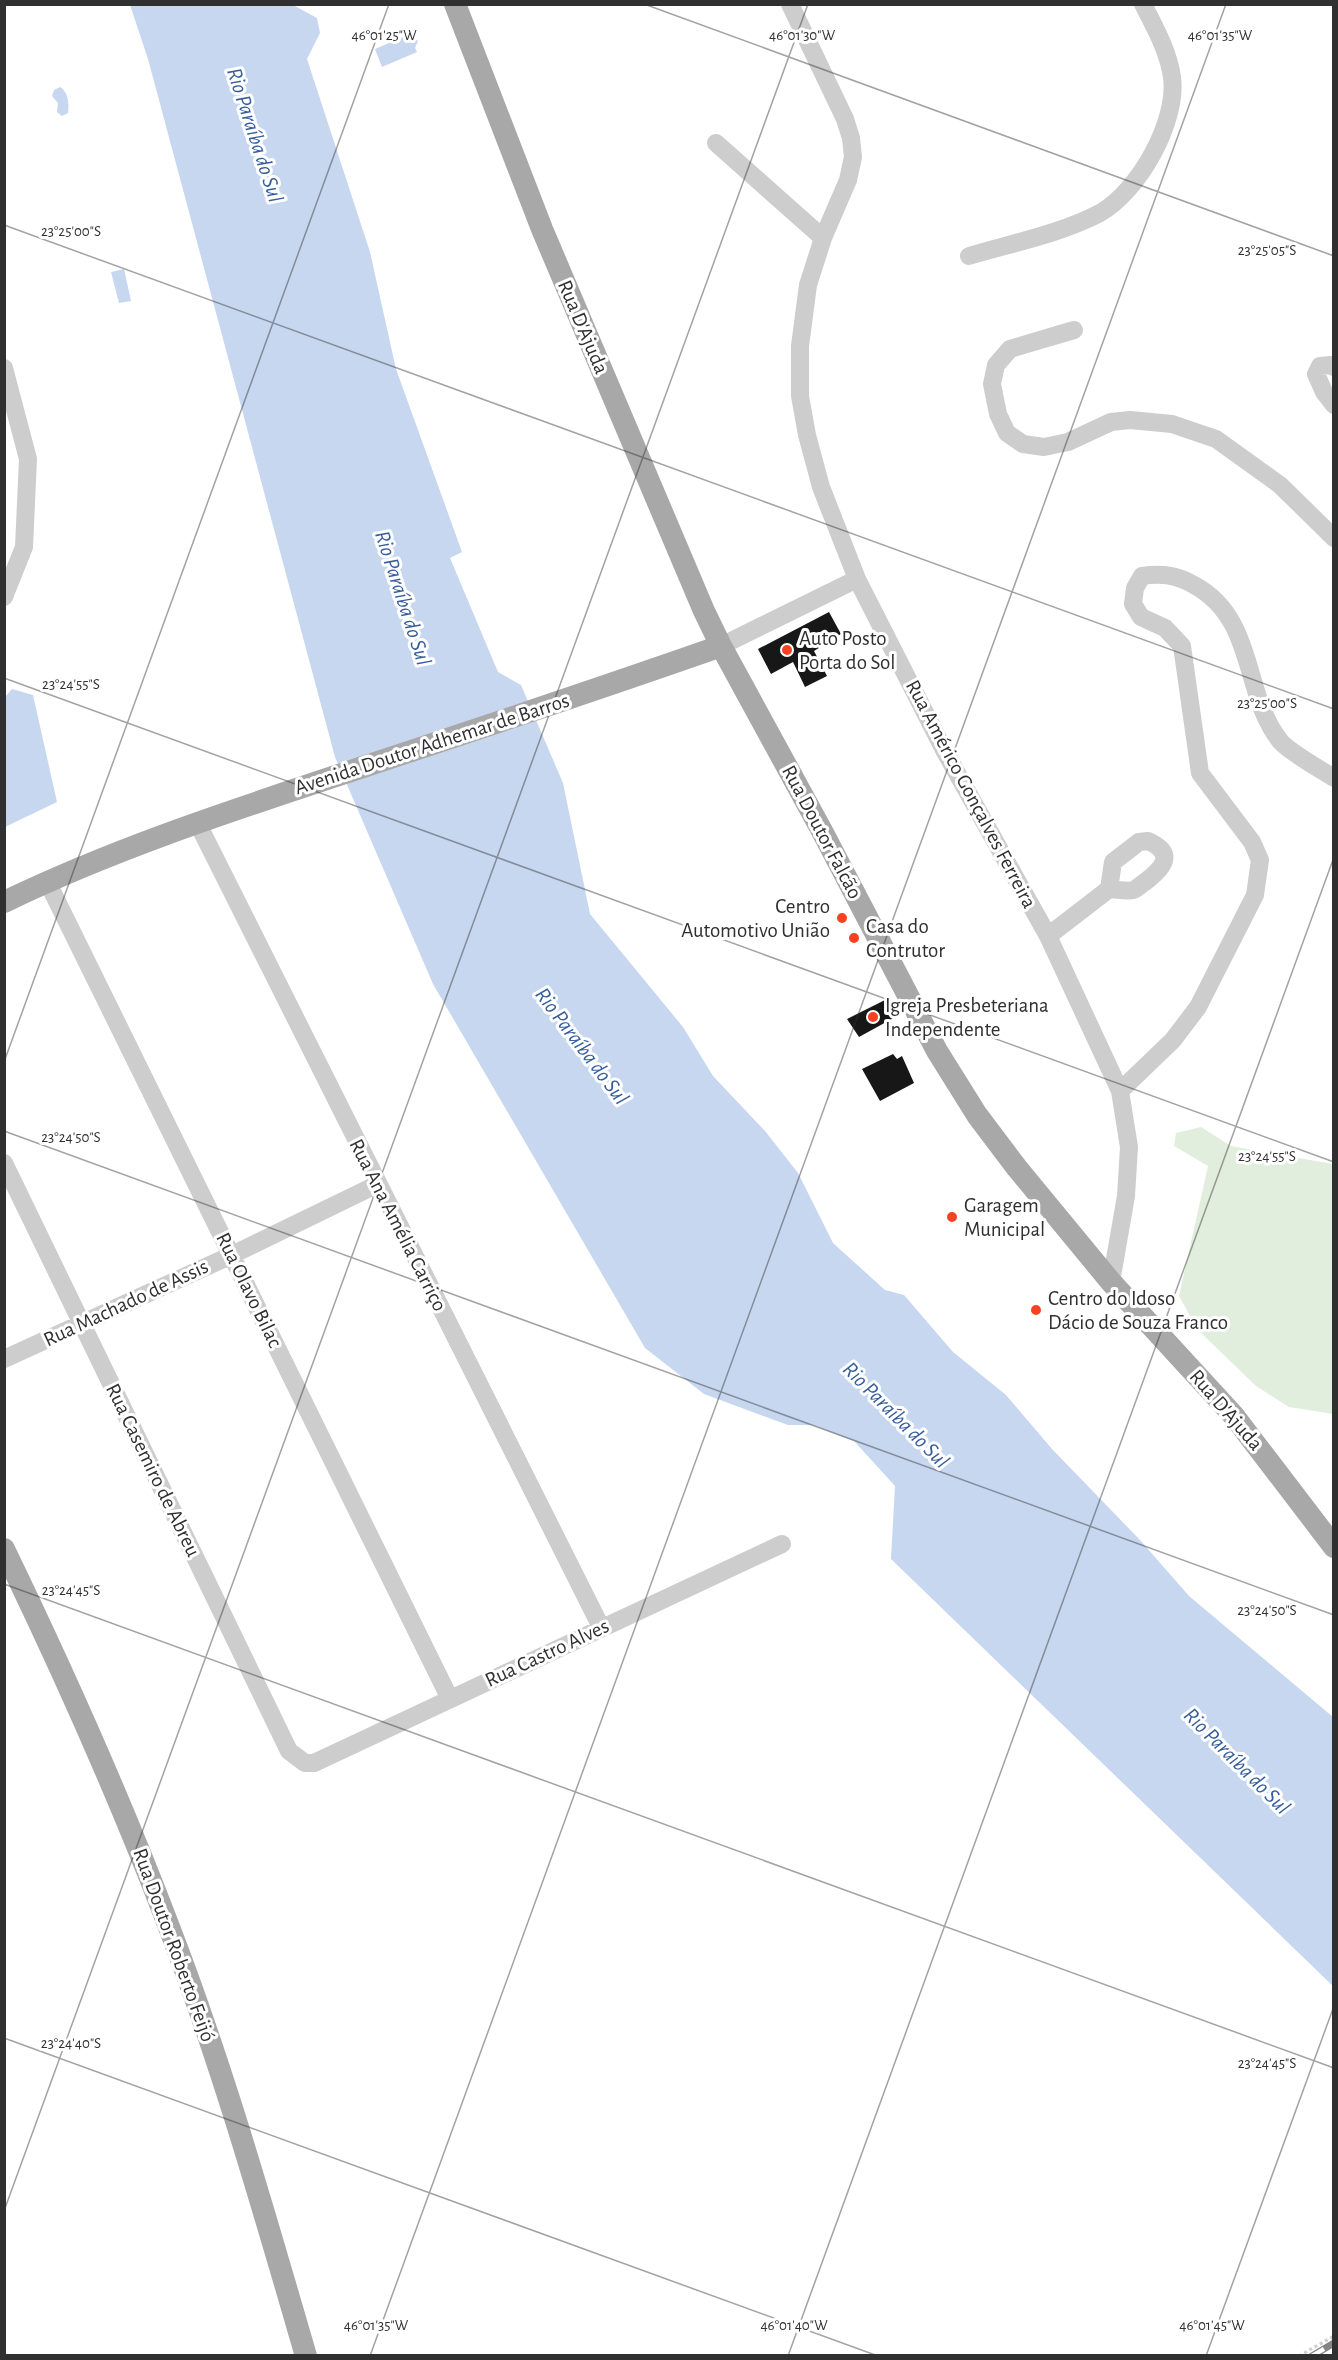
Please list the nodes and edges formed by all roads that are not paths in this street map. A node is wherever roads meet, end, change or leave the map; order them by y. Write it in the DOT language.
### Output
graph roads {
  1 [pos="455,4"];
  2 [pos="790,4"];
  3 [pos="1143,4"];
  4 [pos="716,143"];
  5 [pos="823,238"];
  6 [pos="969,256"];
  7 [pos="1074,330"];
  8 [pos="1334,367"];
  9 [pos="4,368"];
  10 [pos="1329,398"];
  11 [pos="1334,538"];
  12 [pos="857,579"];
  13 [pos="4,597"];
  14 [pos="721,646"];
  15 [pos="1334,778"];
  16 [pos="197,822"];
  17 [pos="47,881"];
  18 [pos="1109,889"];
  19 [pos="4,902"];
  20 [pos="1048,936"];
  21 [pos="1119,1091"];
  22 [pos="4,1163"];
  23 [pos="378,1184"];
  24 [pos="232,1255"];
  25 [pos="1110,1282"];
  26 [pos="81,1324"];
  27 [pos="4,1359"];
  28 [pos="782,1544"];
  29 [pos="1334,1546"];
  30 [pos="4,1549"];
  31 [pos="601,1627"];
  32 [pos="450,1699"];
  33 [pos="314,1763"];
  34 [pos="306,2355"];
  1 -- 14 [label="main road, Rua D'Ajuda"];
  2 -- 5 [label="street, Rua Américo Gonçalves Ferreira"];
  3 -- 6 [label="street"];
  4 -- 5 [label="street"];
  5 -- 12 [label="street, Rua Américo Gonçalves Ferreira"];
  7 -- 11 [label="street"];
  8 -- 10 [label="street"];
  9 -- 13 [label="street"];
  12 -- 14 [label="street, Avenida Doutor Adhemar de Barros"];
  12 -- 20 [label="street, Rua Américo Gonçalves Ferreira"];
  14 -- 16 [label="main road, Avenida Doutor Adhemar de Barros"];
  14 -- 25 [label="main road, Rua Doutor Falcão"];
  15 -- 21 [label="street"];
  16 -- 17 [label="main road, Avenida Doutor Adhemar de Barros"];
  16 -- 23 [label="street, Rua Ana Amélia Carriço"];
  17 -- 19 [label="main road, Avenida Doutor Adhemar de Barros"];
  17 -- 24 [label="street, Rua Olavo Bilac"];
  18 -- 20 [label="street"];
  20 -- 21 [label="street, Rua Américo Gonçalves Ferreira"];
  21 -- 25 [label="street, Rua Américo Gonçalves Ferreira"];
  22 -- 26 [label="street, Rua Casemiro de Abreu"];
  23 -- 24 [label="street, Rua Machado de Assis"];
  23 -- 31 [label="street, Rua Ana Amélia Carriço"];
  24 -- 26 [label="street, Rua Machado de Assis"];
  24 -- 32 [label="street, Rua Olavo Bilac"];
  25 -- 29 [label="main road, Rua D'Ajuda"];
  26 -- 27 [label="street, Rua Machado de Assis"];
  26 -- 33 [label="street, Rua Casemiro de Abreu"];
  28 -- 31 [label="street, Rua Castro Alves"];
  30 -- 34 [label="main road, Rua Doutor Roberto Feijó"];
  31 -- 32 [label="street, Rua Castro Alves"];
  32 -- 33 [label="street, Rua Castro Alves"];
}
